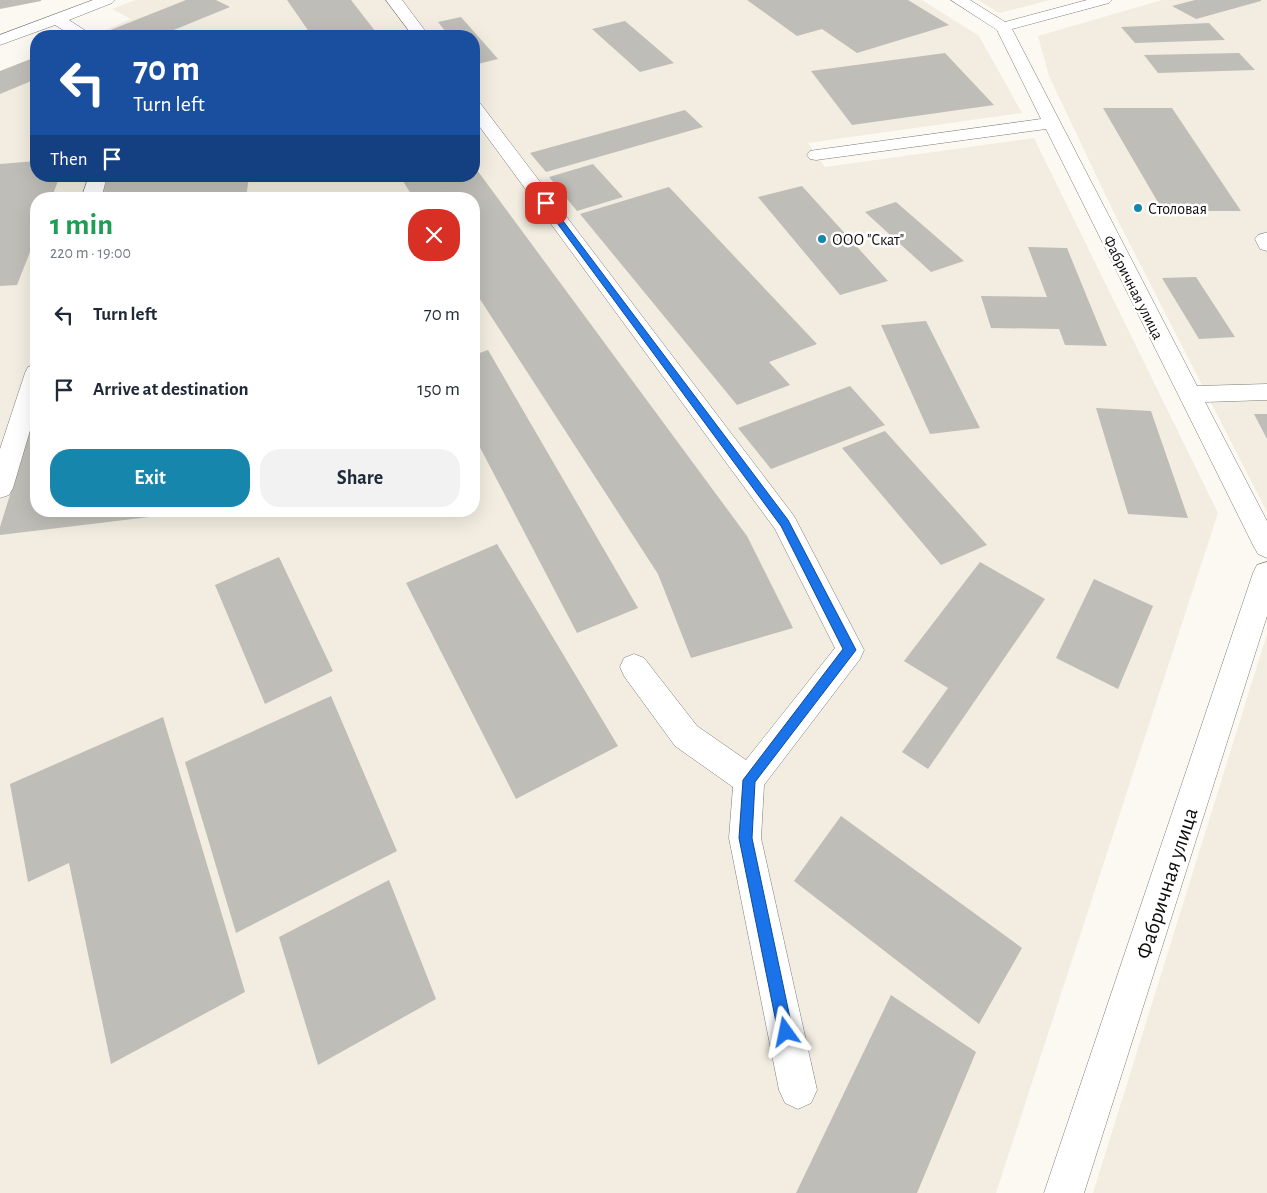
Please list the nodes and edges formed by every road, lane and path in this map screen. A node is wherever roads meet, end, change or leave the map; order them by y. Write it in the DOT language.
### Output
graph roads {
  1 [pos="394,0"];
  2 [pos="959,0"];
  3 [pos="1104,0"];
  4 [pos="95,2"];
  5 [pos="57,19"];
  6 [pos="1003,26"];
  7 [pos="73,30"];
  8 [pos="416,30"];
  9 [pos="0,40"];
  10 [pos="480,114"];
  11 [pos="1052,124"];
  12 [pos="816,155"];
  13 [pos="30,392"];
  14 [pos="1267,392"];
  15 [pos="1189,394"];
  16 [pos="0,488"];
  17 [pos="1267,547"];
  18 [pos="1267,573"];
  19 [pos="634,667"];
  20 [pos="749,780"];
  21 [pos="798,1090"];
  22 [pos="1064,1193"];
  1 -- 8 [label="street"];
  2 -- 6 [label="street"];
  3 -- 6 [label="street"];
  4 -- 5 [label="street"];
  5 -- 7 [label="street"];
  5 -- 9 [label="street"];
  6 -- 11 [label="street, Фабричная улица"];
  10 -- 20 [label="street"];
  11 -- 12 [label="street"];
  11 -- 15 [label="street, Фабричная улица"];
  13 -- 16 [label="street"];
  14 -- 15 [label="street"];
  15 -- 17 [label="street, Фабричная улица"];
  18 -- 22 [label="street, Фабричная улица"];
  19 -- 20 [label="street"];
  20 -- 21 [label="street"];
}
